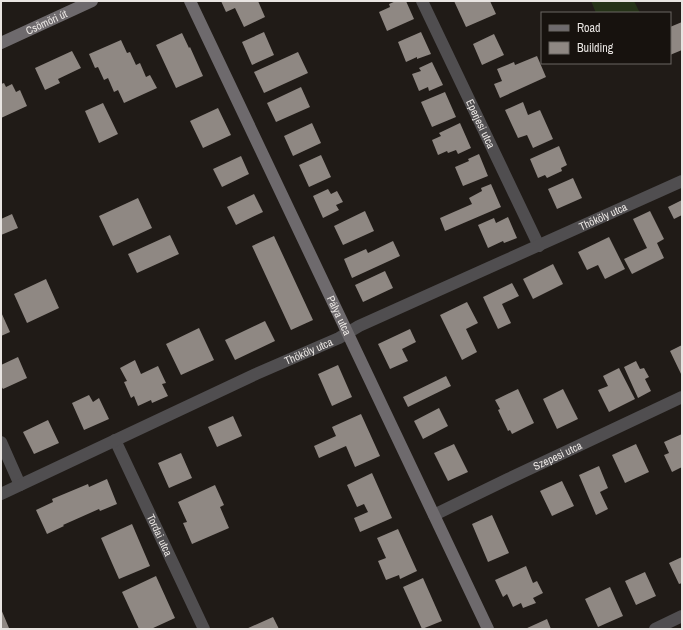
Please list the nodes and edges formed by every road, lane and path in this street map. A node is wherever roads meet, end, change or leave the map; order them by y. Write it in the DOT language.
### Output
graph roads {
  1 [pos="92,1"];
  2 [pos="190,1"];
  3 [pos="422,1"];
  4 [pos="1,43"];
  5 [pos="682,181"];
  6 [pos="539,246"];
  7 [pos="347,333"];
  8 [pos="682,397"];
  9 [pos="115,440"];
  10 [pos="1,442"];
  11 [pos="20,485"];
  12 [pos="1,494"];
  13 [pos="434,515"];
  14 [pos="682,616"];
  15 [pos="204,629"];
  16 [pos="488,629"];
  17 [pos="655,629"];
  1 -- 4 [label="street, Csömöri út"];
  2 -- 7 [label="street, Pálya utca"];
  3 -- 6 [label="street, Eperjesi utca"];
  5 -- 6 [label="street, Thököly utca"];
  6 -- 7 [label="street, Thököly utca"];
  7 -- 9 [label="street, Thököly utca"];
  7 -- 13 [label="street, Pálya utca"];
  8 -- 13 [label="street, Szepesi utca"];
  9 -- 11 [label="street, Thököly utca"];
  9 -- 15 [label="street, Tordai utca"];
  10 -- 11 [label="street"];
  11 -- 12 [label="street, Thököly utca"];
  13 -- 16 [label="street, Pálya utca"];
  14 -- 17 [label="street"];
}
